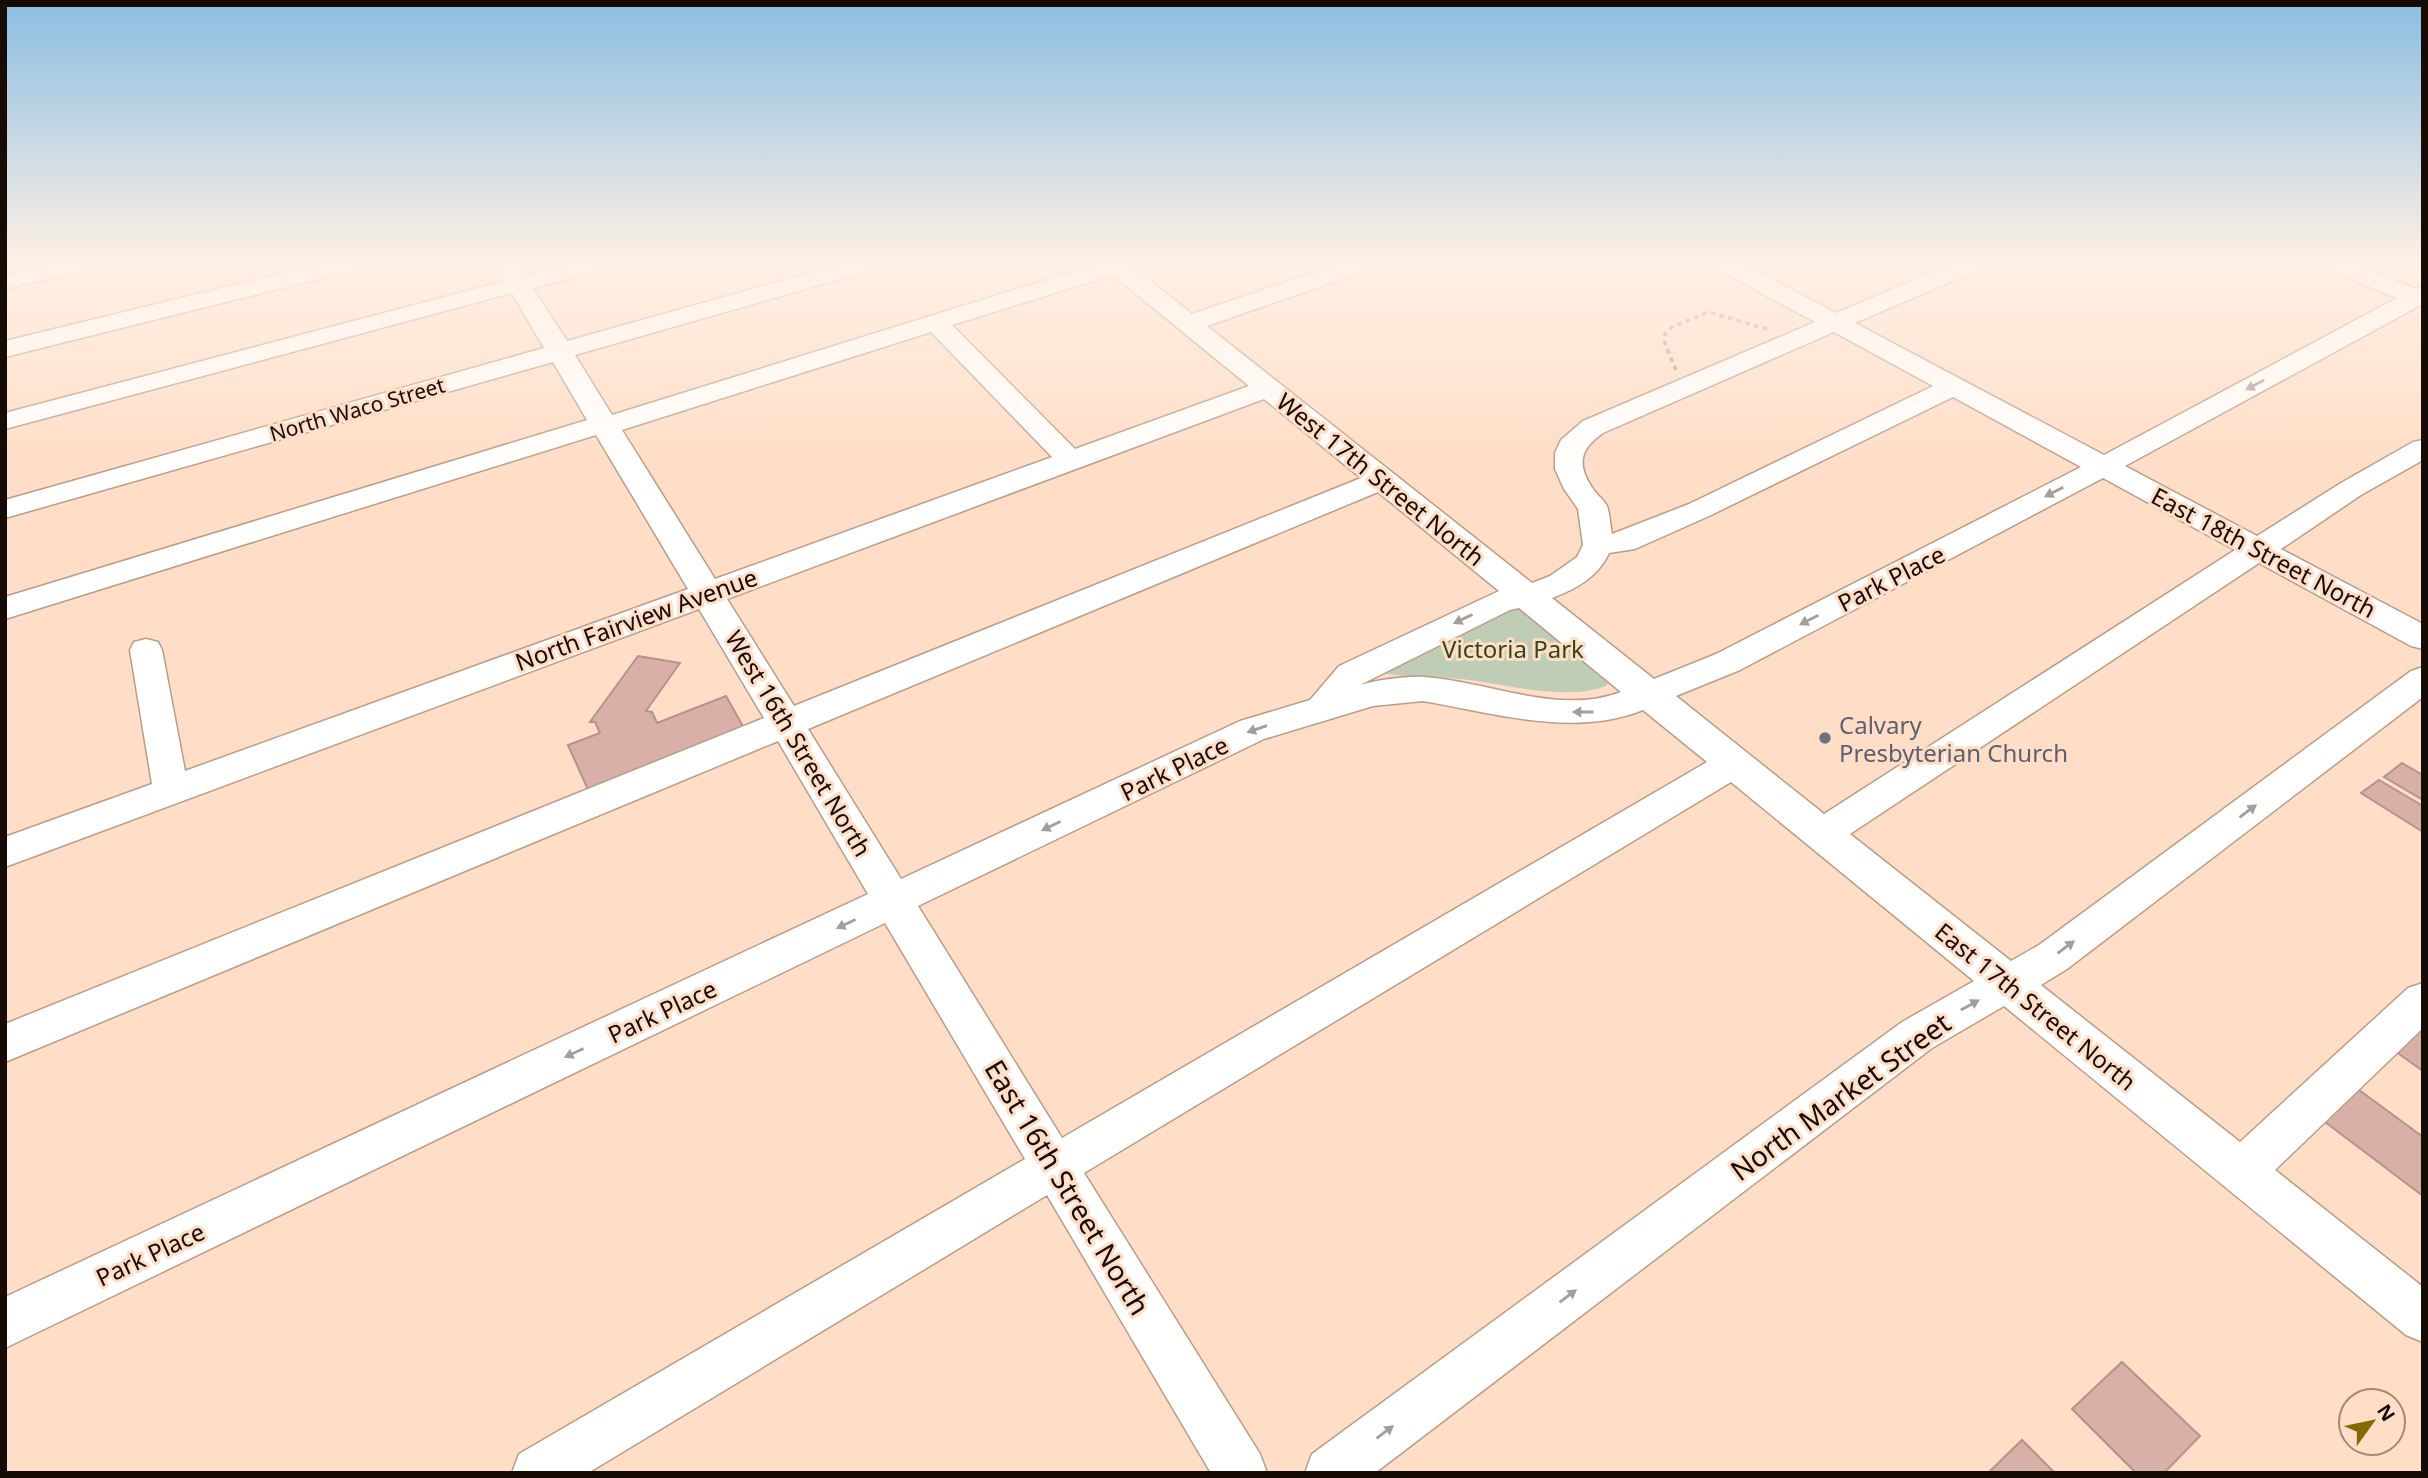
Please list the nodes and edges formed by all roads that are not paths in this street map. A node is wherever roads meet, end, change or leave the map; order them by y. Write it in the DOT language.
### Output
graph roads {
  1 [pos="74,332"];
  2 [pos="312,332"];
  3 [pos="548,332"];
  4 [pos="627,332"];
  5 [pos="899,332"];
  6 [pos="945,332"];
  7 [pos="1198,332"];
  8 [pos="1814,332"];
  9 [pos="1852,332"];
  10 [pos="2355,332"];
  11 [pos="5,349"];
  12 [pos="560,351"];
  13 [pos="1954,386"];
  14 [pos="1268,388"];
  15 [pos="5,421"];
  16 [pos="605,425"];
  17 [pos="2423,448"];
  18 [pos="1072,461"];
  19 [pos="2104,466"];
  20 [pos="1382,480"];
  21 [pos="5,509"];
  22 [pos="1598,545"];
  23 [pos="2259,550"];
  24 [pos="708,594"];
  25 [pos="1526,596"];
  26 [pos="5,608"];
  27 [pos="2423,638"];
  28 [pos="146,650"];
  29 [pos="2423,679"];
  30 [pos="1648,694"];
  31 [pos="1322,709"];
  32 [pos="786,722"];
  33 [pos="1734,763"];
  34 [pos="171,791"];
  35 [pos="1822,834"];
  36 [pos="5,852"];
  37 [pos="895,901"];
  38 [pos="2008,984"];
  39 [pos="2423,1001"];
  40 [pos="5,1043"];
  41 [pos="1056,1166"];
  42 [pos="2241,1171"];
  43 [pos="2423,1318"];
  44 [pos="5,1323"];
  45 [pos="538,1473"];
  46 [pos="1241,1473"];
  47 [pos="1331,1473"];
  1 -- 11 [label="street"];
  2 -- 15 [label="street"];
  3 -- 12 [label="street, West 16th Street North"];
  4 -- 12 [label="street, North Waco Street"];
  5 -- 16 [label="street"];
  6 -- 18 [label="street"];
  7 -- 14 [label="street, West 17th Street North"];
  8 -- 22 [label="street"];
  9 -- 13 [label="street, East 18th Street North"];
  10 -- 19 [label="street, Park Place, one-way"];
  12 -- 16 [label="street, West 16th Street North"];
  12 -- 21 [label="street, North Waco Street"];
  13 -- 19 [label="street, East 18th Street North"];
  13 -- 22 [label="street"];
  14 -- 18 [label="street, North Fairview Avenue"];
  14 -- 20 [label="street, West 17th Street North"];
  16 -- 24 [label="street, West 16th Street North"];
  16 -- 26 [label="street"];
  17 -- 23 [label="street"];
  18 -- 24 [label="street, North Fairview Avenue"];
  19 -- 23 [label="street, East 18th Street North"];
  19 -- 30 [label="street, Park Place, one-way"];
  20 -- 25 [label="street, West 17th Street North"];
  20 -- 32 [label="street"];
  22 -- 25 [label="street"];
  23 -- 27 [label="street, East 18th Street North"];
  23 -- 35 [label="street"];
  24 -- 32 [label="street, West 16th Street North"];
  24 -- 34 [label="street, North Fairview Avenue"];
  25 -- 30 [label="street, West 17th Street North"];
  25 -- 31 [label="street, one-way"];
  28 -- 34 [label="street"];
  38 -- 29 [label="street, North Market Street, one-way"];
  30 -- 31 [label="street, Park Place, one-way"];
  30 -- 33 [label="street, East 17th Street North"];
  31 -- 37 [label="street, Park Place, one-way"];
  32 -- 37 [label="street, West 16th Street North"];
  32 -- 40 [label="street"];
  33 -- 35 [label="street, East 17th Street North"];
  33 -- 41 [label="street"];
  34 -- 36 [label="street, North Fairview Avenue"];
  35 -- 38 [label="street, East 17th Street North"];
  37 -- 41 [label="street, East 16th Street North"];
  37 -- 44 [label="street, Park Place, one-way"];
  38 -- 42 [label="street, East 17th Street North"];
  47 -- 38 [label="street, North Market Street, one-way"];
  39 -- 42 [label="street"];
  41 -- 45 [label="street"];
  41 -- 46 [label="street, East 16th Street North"];
  42 -- 43 [label="street, East 17th Street North"];
}
